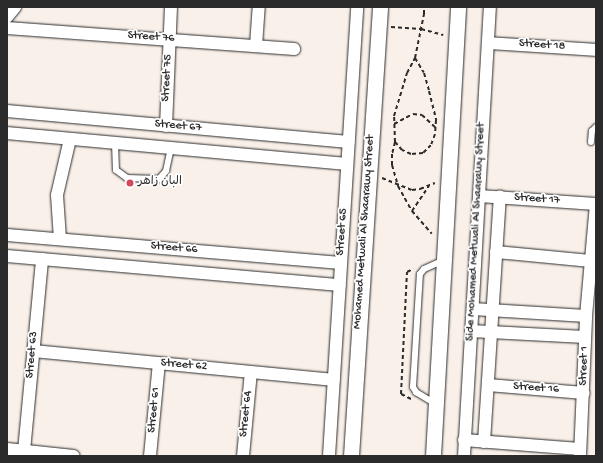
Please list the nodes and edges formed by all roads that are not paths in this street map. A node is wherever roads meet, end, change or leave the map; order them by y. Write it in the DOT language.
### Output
graph roads {
  1 [pos="15,7"];
  2 [pos="171,7"];
  3 [pos="259,7"];
  4 [pos="357,7"];
  5 [pos="380,7"];
  6 [pos="458,7"];
  7 [pos="490,7"];
  8 [pos="7,17"];
  9 [pos="7,28"];
  10 [pos="170,39"];
  11 [pos="488,43"];
  12 [pos="256,46"];
  13 [pos="294,49"];
  14 [pos="596,50"];
  15 [pos="7,111"];
  16 [pos="166,126"];
  17 [pos="596,127"];
  18 [pos="7,133"];
  19 [pos="70,139"];
  20 [pos="349,142"];
  21 [pos="591,142"];
  22 [pos="115,143"];
  23 [pos="171,148"];
  24 [pos="348,164"];
  25 [pos="479,196"];
  26 [pos="500,197"];
  27 [pos="596,204"];
  28 [pos="7,235"];
  29 [pos="60,239"];
  30 [pos="496,252"];
  31 [pos="7,256"];
  32 [pos="42,259"];
  33 [pos="444,260"];
  34 [pos="591,261"];
  35 [pos="341,264"];
  36 [pos="340,285"];
  37 [pos="592,304"];
  38 [pos="473,309"];
  39 [pos="492,310"];
  40 [pos="586,316"];
  41 [pos="471,331"];
  42 [pos="491,332"];
  43 [pos="585,337"];
  44 [pos="34,351"];
  45 [pos="159,363"];
  46 [pos="251,372"];
  47 [pos="334,380"];
  48 [pos="488,385"];
  49 [pos="588,386"];
  50 [pos="436,404"];
  51 [pos="464,440"];
  52 [pos="484,442"];
  53 [pos="7,449"];
  54 [pos="24,451"];
  55 [pos="580,452"];
  56 [pos="74,456"];
  57 [pos="150,456"];
  58 [pos="243,456"];
  59 [pos="329,456"];
  60 [pos="351,456"];
  61 [pos="433,456"];
  62 [pos="464,456"];
  1 -- 8 [label="street"];
  2 -- 10 [label="street, Street 75"];
  3 -- 12 [label="street"];
  4 -- 20 [label="street, Street 65"];
  5 -- 60 [label="street, Mohamed Metwali Al Shaarawy Street"];
  6 -- 33 [label="street"];
  7 -- 11 [label="street, Side Mohamed Metwali Al Shaarawy Street"];
  9 -- 10 [label="street, Street 76"];
  10 -- 12 [label="street, Street 76"];
  10 -- 16 [label="street, Street 75"];
  11 -- 14 [label="street, Street 18"];
  11 -- 25 [label="street, Side Mohamed Metwali Al Shaarawy Street"];
  12 -- 13 [label="street, Street 76"];
  15 -- 16 [label="street, Street 67"];
  16 -- 20 [label="street, Street 67"];
  17 -- 21 [label="lane"];
  18 -- 19 [label="street, Street 67"];
  19 -- 22 [label="street, Street 67"];
  19 -- 29 [label="street"];
  20 -- 24 [label="street, Street 65"];
  22 -- 23 [label="street, Street 67"];
  22 -- 23 [label="lane"];
  23 -- 24 [label="street, Street 67"];
  24 -- 35 [label="street, Street 65"];
  25 -- 26 [label="street, Street 17"];
  25 -- 38 [label="street, Side Mohamed Metwali Al Shaarawy Street"];
  26 -- 27 [label="street, Street 17"];
  26 -- 30 [label="street"];
  27 -- 34 [label="street, Street 1"];
  28 -- 29 [label="street, Street 66"];
  29 -- 35 [label="street, Street 66"];
  30 -- 34 [label="street"];
  30 -- 39 [label="street"];
  31 -- 32 [label="street, Street 66"];
  32 -- 36 [label="street, Street 66"];
  32 -- 44 [label="street, Street 63"];
  33 -- 50 [label="street"];
  33 -- 50 [label="lane"];
  34 -- 37 [label="street, Street 1"];
  35 -- 36 [label="street, Street 65"];
  36 -- 47 [label="street, Street 65"];
  37 -- 40 [label="street, Street 1"];
  38 -- 39 [label="street"];
  38 -- 41 [label="street, Side Mohamed Metwali Al Shaarawy Street"];
  39 -- 40 [label="street"];
  39 -- 42 [label="street"];
  40 -- 43 [label="street, Street 1"];
  41 -- 42 [label="street"];
  41 -- 51 [label="street, Side Mohamed Metwali Al Shaarawy Street"];
  42 -- 43 [label="street"];
  42 -- 48 [label="street"];
  43 -- 49 [label="street, Street 1"];
  44 -- 45 [label="street, Street 62"];
  44 -- 54 [label="street, Street 63"];
  45 -- 46 [label="street, Street 62"];
  45 -- 57 [label="street, Street 61"];
  46 -- 47 [label="street, Street 62"];
  46 -- 58 [label="street, Street 64"];
  47 -- 59 [label="street, Street 65"];
  48 -- 49 [label="street, Street 16"];
  48 -- 52 [label="street"];
  49 -- 55 [label="street, Street 1"];
  50 -- 61 [label="street"];
  51 -- 52 [label="street"];
  51 -- 62 [label="street, Side Mohamed Metwali Al Shaarawy Street"];
  52 -- 55 [label="street"];
  53 -- 54 [label="street"];
  54 -- 56 [label="street"];
}
